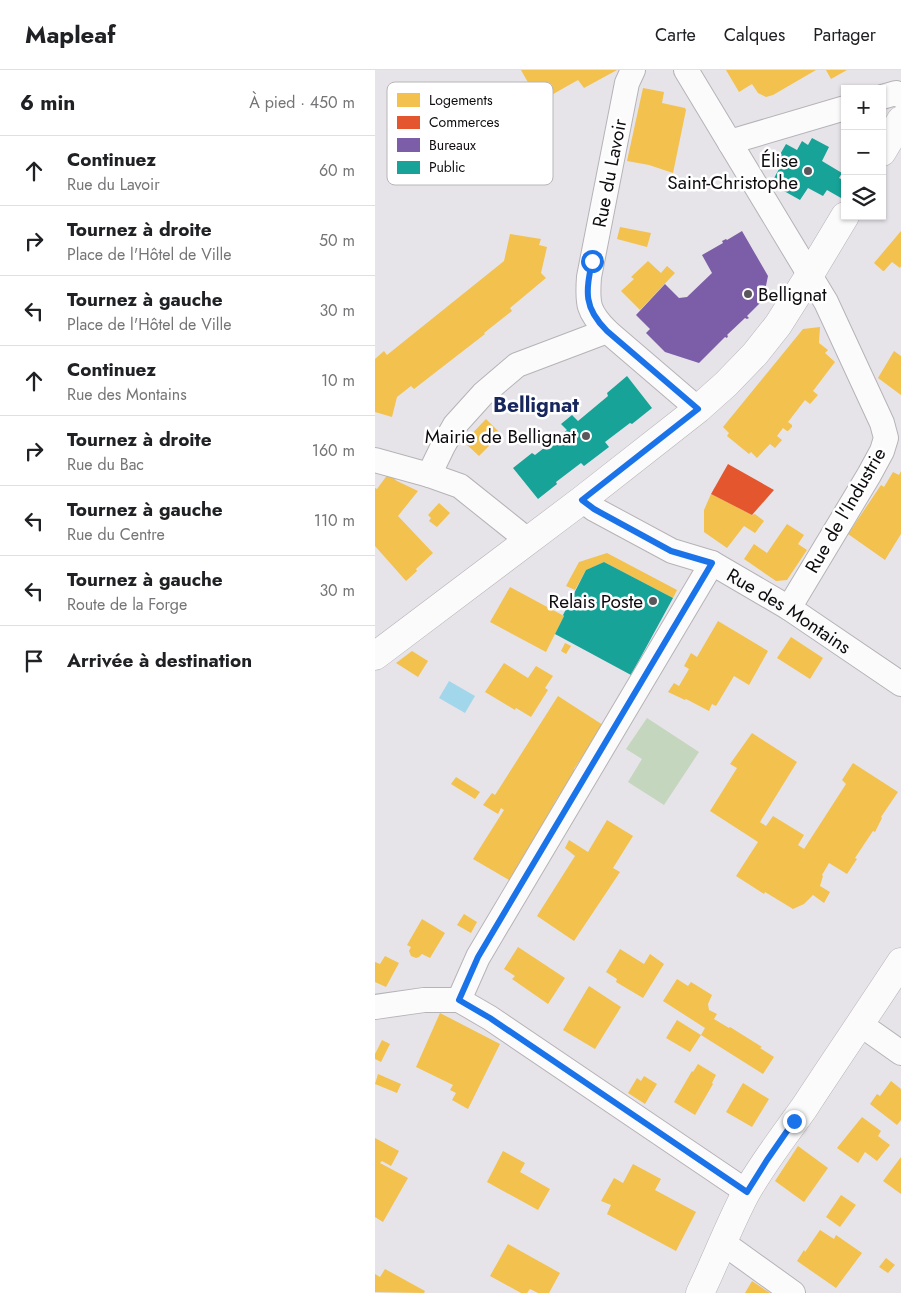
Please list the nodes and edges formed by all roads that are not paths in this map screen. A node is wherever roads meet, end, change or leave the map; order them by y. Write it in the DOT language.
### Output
graph roads {
  1 [pos="633,70"];
  2 [pos="686,70"];
  3 [pos="886,96"];
  4 [pos="901,96"];
  5 [pos="841,109"];
  6 [pos="901,120"];
  7 [pos="730,143"];
  8 [pos="886,145"];
  9 [pos="843,220"];
  10 [pos="809,276"];
  11 [pos="607,331"];
  12 [pos="698,409"];
  13 [pos="375,460"];
  14 [pos="429,475"];
  15 [pos="582,500"];
  16 [pos="526,542"];
  17 [pos="712,563"];
  18 [pos="789,608"];
  19 [pos="375,656"];
  20 [pos="901,684"];
  21 [pos="901,962"];
  22 [pos="459,1000"];
  23 [pos="375,1007"];
  24 [pos="860,1024"];
  25 [pos="901,1053"];
  26 [pos="747,1192"];
  27 [pos="722,1242"];
  28 [pos="700,1293"];
  29 [pos="793,1293"];
  1 -- 11 [label="street, Rue du Lavoir"];
  2 -- 7 [label="street"];
  3 -- 4 [label="street"];
  5 -- 7 [label="street"];
  6 -- 8 [label="main road"];
  7 -- 10 [label="street"];
  9 -- 10 [label="main road"];
  10 -- 12 [label="main road"];
  10 -- 18 [label="street, Rue de l'Industrie"];
  11 -- 12 [label="street, Rue du Lavoir"];
  11 -- 14 [label="street"];
  12 -- 15 [label="main road"];
  13 -- 14 [label="street"];
  14 -- 16 [label="street"];
  15 -- 16 [label="main road"];
  15 -- 17 [label="street, Rue des Montains"];
  16 -- 19 [label="main road"];
  17 -- 18 [label="street, Rue des Montains"];
  17 -- 22 [label="street"];
  18 -- 20 [label="street, Rue des Montains"];
  21 -- 24 [label="main road"];
  22 -- 23 [label="street"];
  22 -- 26 [label="street"];
  24 -- 25 [label="street"];
  24 -- 26 [label="main road"];
  26 -- 27 [label="main road"];
  27 -- 28 [label="main road"];
  27 -- 29 [label="street"];
}
